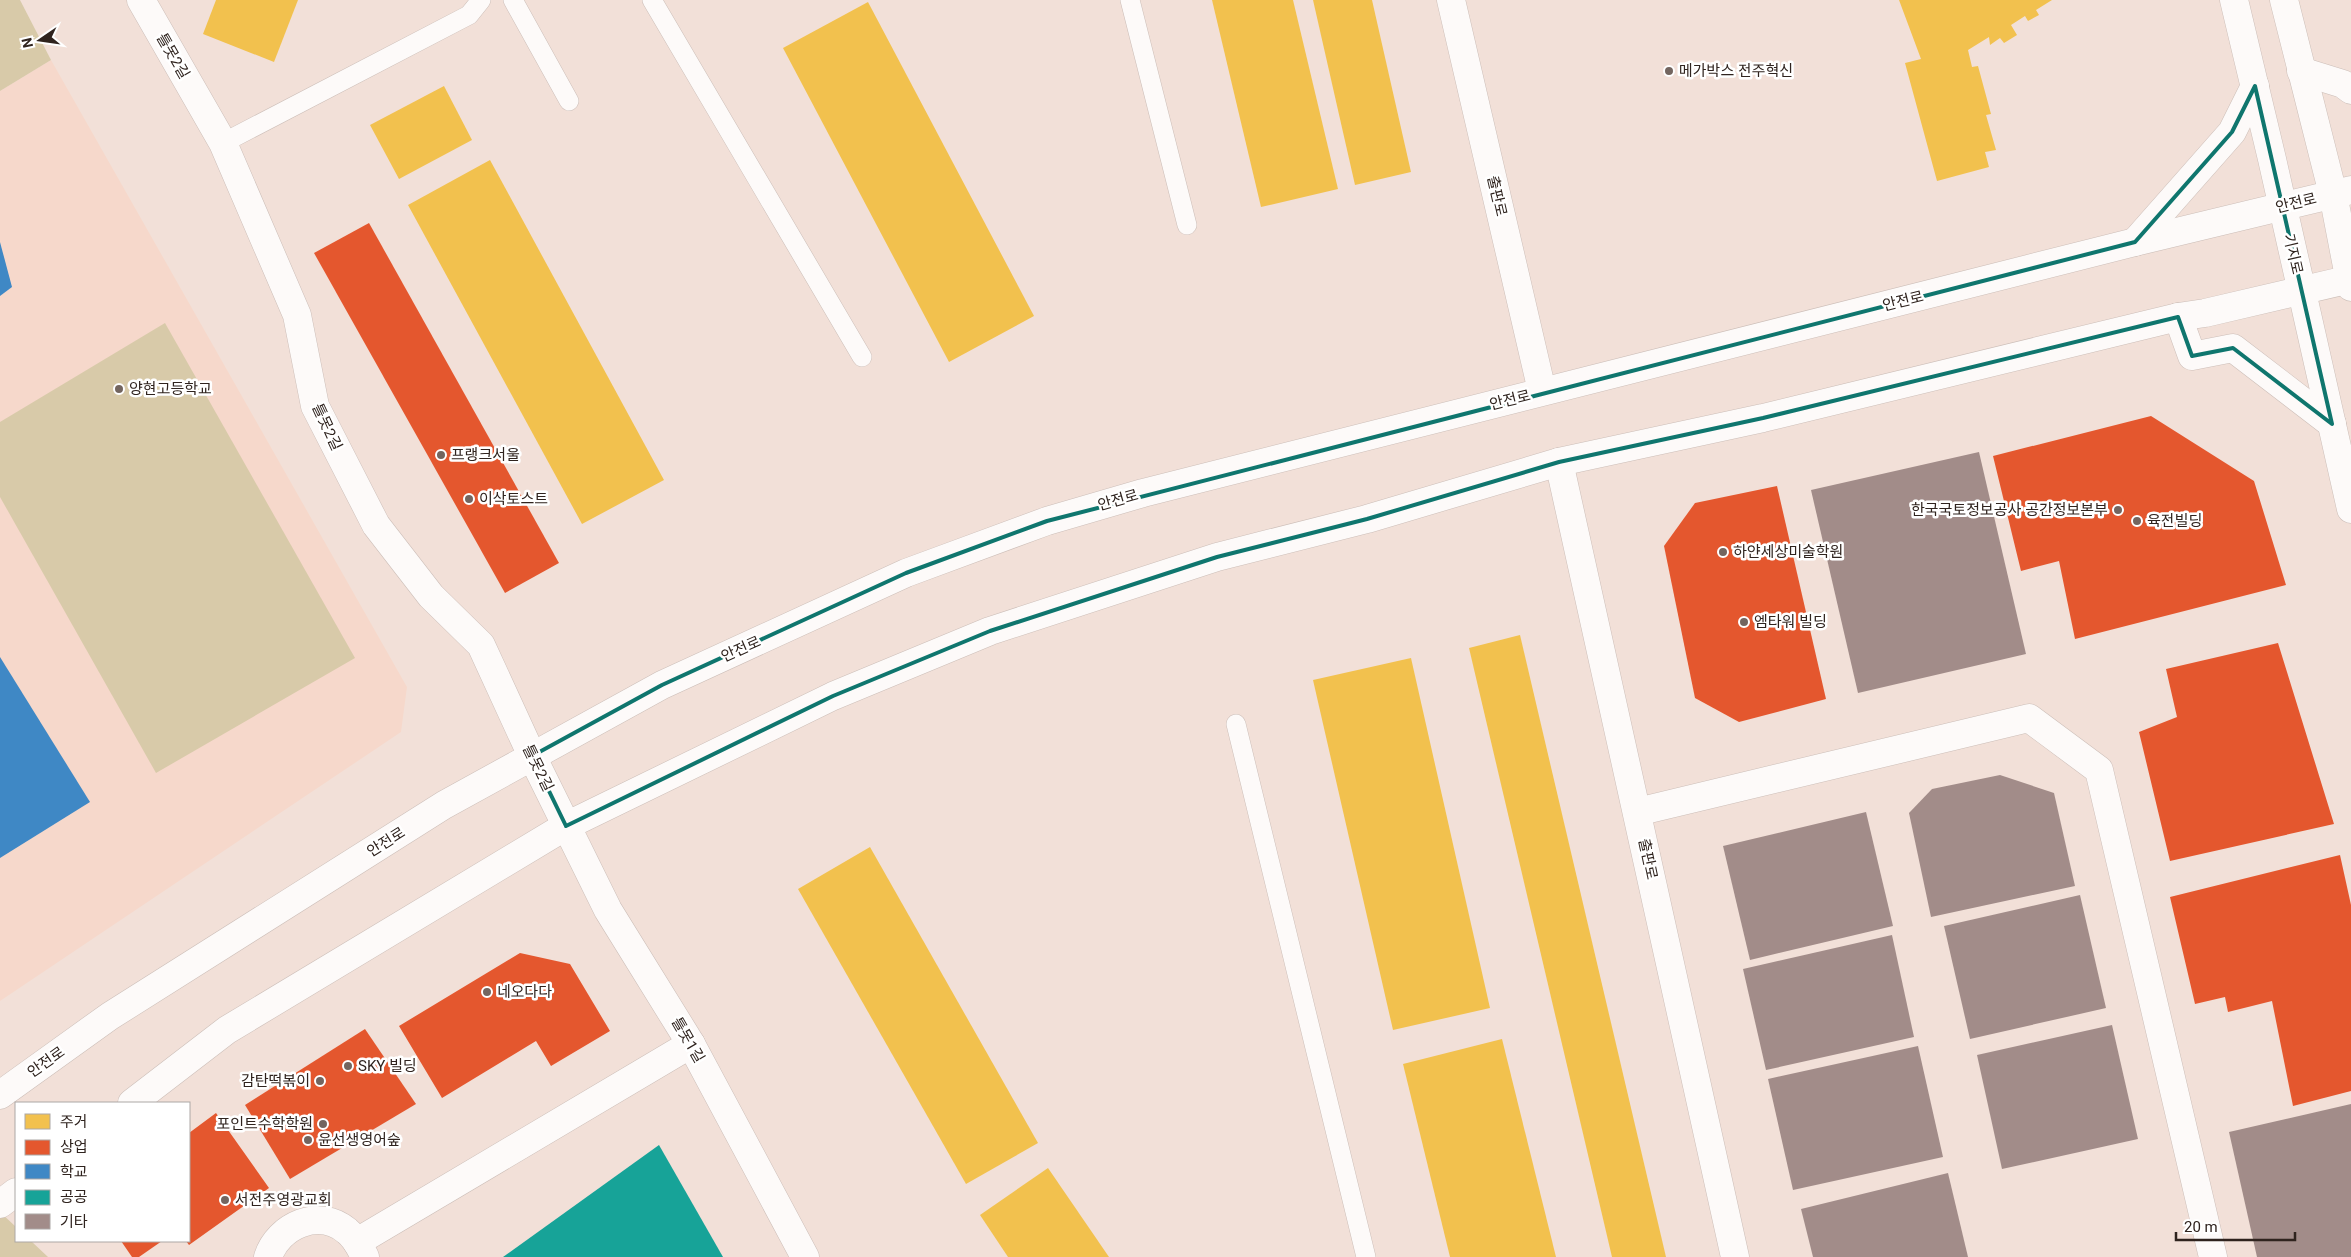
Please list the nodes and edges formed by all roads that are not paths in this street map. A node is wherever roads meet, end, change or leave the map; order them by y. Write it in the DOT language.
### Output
graph roads {
  1 [pos="141,0"];
  2 [pos="481,0"];
  3 [pos="513,0"];
  4 [pos="652,0"];
  5 [pos="1130,0"];
  6 [pos="1451,0"];
  7 [pos="2234,0"];
  8 [pos="2284,0"];
  9 [pos="2301,71"];
  10 [pos="2255,86"];
  11 [pos="2351,90"];
  12 [pos="569,101"];
  13 [pos="224,143"];
  14 [pos="2342,192"];
  15 [pos="2282,206"];
  16 [pos="1187,225"];
  17 [pos="2135,242"];
  18 [pos="2350,282"];
  19 [pos="2301,291"];
  20 [pos="2178,317"];
  21 [pos="862,357"];
  22 [pos="1542,392"];
  23 [pos="2332,424"];
  24 [pos="1559,462"];
  25 [pos="2351,509"];
  26 [pos="1236,724"];
  27 [pos="532,756"];
  28 [pos="1637,812"];
  29 [pos="566,826"];
  30 [pos="691,1044"];
  31 [pos="0,1095"];
  32 [pos="133,1102"];
  33 [pos="15,1193"];
  34 [pos="0,1204"];
  35 [pos="361,1249"];
  36 [pos="268,1257"];
  37 [pos="805,1257"];
  38 [pos="1366,1257"];
  39 [pos="1735,1257"];
  40 [pos="2213,1257"];
  1 -- 13 [label="street, 틀못2길"];
  2 -- 13 [label="lane"];
  3 -- 12 [label="lane"];
  4 -- 21 [label="lane"];
  5 -- 16 [label="lane"];
  6 -- 22 [label="street, 출판로"];
  7 -- 10 [label="street, 기지로"];
  8 -- 9 [label="street"];
  9 -- 11 [label="street"];
  9 -- 14 [label="street"];
  10 -- 15 [label="street, 기지로"];
  10 -- 17 [label="street"];
  13 -- 27 [label="street, 틀못2길"];
  14 -- 15 [label="street, 안전로"];
  14 -- 18 [label="street"];
  15 -- 17 [label="street, 안전로"];
  15 -- 19 [label="street, 기지로"];
  17 -- 22 [label="street, 안전로"];
  18 -- 19 [label="street"];
  19 -- 20 [label="street"];
  19 -- 23 [label="street, 기지로"];
  20 -- 23 [label="street"];
  20 -- 24 [label="street"];
  22 -- 27 [label="street, 안전로"];
  23 -- 25 [label="street, 기지로"];
  24 -- 28 [label="street, 출판로"];
  24 -- 29 [label="street"];
  26 -- 38 [label="lane"];
  27 -- 29 [label="street, 틀못2길"];
  27 -- 31 [label="street, 안전로"];
  28 -- 39 [label="street, 출판로"];
  28 -- 40 [label="street"];
  29 -- 30 [label="street, 틀못1길"];
  29 -- 32 [label="street"];
  30 -- 35 [label="street"];
  30 -- 37 [label="street, 틀못1길"];
  33 -- 34 [label="street"];
  35 -- 36 [label="street"];
}
